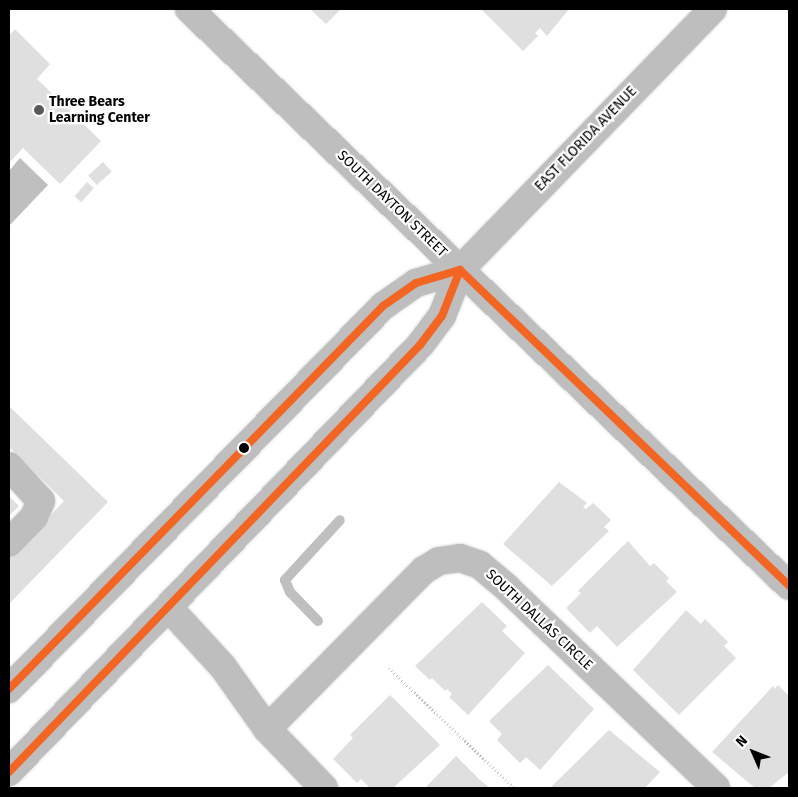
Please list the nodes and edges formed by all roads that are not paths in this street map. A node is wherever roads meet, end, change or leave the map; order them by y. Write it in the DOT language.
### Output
graph roads {
  1 [pos="190,9"];
  2 [pos="713,9"];
  3 [pos="460,270"];
  4 [pos="9,466"];
  5 [pos="9,543"];
  6 [pos="789,586"];
  7 [pos="170,608"];
  8 [pos="9,688"];
  9 [pos="267,729"];
  10 [pos="9,772"];
  11 [pos="324,788"];
  12 [pos="716,788"];
  1 -- 3 [label="street, SOUTH DAYTON STREET"];
  2 -- 3 [label="street, EAST FLORIDA AVENUE"];
  3 -- 6 [label="street, SOUTH DAYTON STREET"];
  3 -- 7 [label="street, EAST FLORIDA AVENUE"];
  3 -- 8 [label="street, EAST FLORIDA AVENUE"];
  4 -- 5 [label="street"];
  7 -- 9 [label="street"];
  7 -- 10 [label="street, EAST FLORIDA AVENUE"];
  9 -- 11 [label="street"];
  9 -- 12 [label="street, SOUTH DALLAS CIRCLE"];
}
